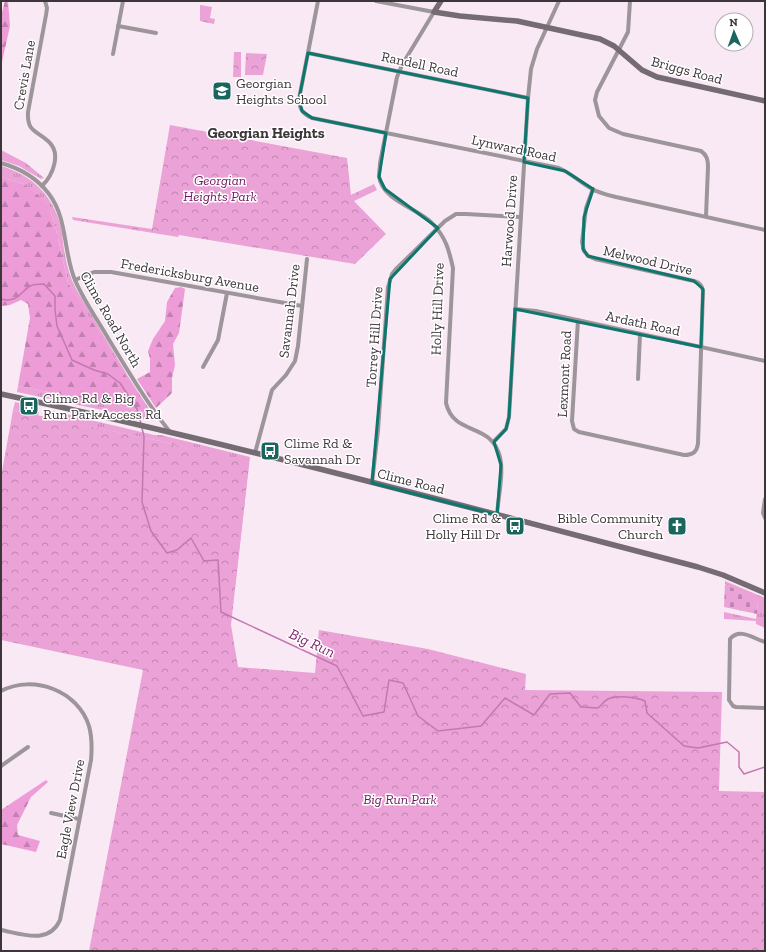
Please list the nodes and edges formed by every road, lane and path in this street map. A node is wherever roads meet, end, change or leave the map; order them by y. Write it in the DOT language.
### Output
graph roads {
  1 [pos="45,1"];
  2 [pos="123,1"];
  3 [pos="318,1"];
  4 [pos="376,1"];
  5 [pos="441,1"];
  6 [pos="559,1"];
  7 [pos="630,1"];
  8 [pos="434,12"];
  9 [pos="118,26"];
  10 [pos="547,28"];
  11 [pos="156,33"];
  12 [pos="619,50"];
  13 [pos="308,53"];
  14 [pos="113,54"];
  15 [pos="400,71"];
  16 [pos="528,98"];
  17 [pos="765,101"];
  18 [pos="386,133"];
  19 [pos="524,162"];
  20 [pos="1,163"];
  21 [pos="42,186"];
  22 [pos="593,190"];
  23 [pos="706,216"];
  24 [pos="520,217"];
  25 [pos="437,229"];
  26 [pos="765,230"];
  27 [pos="307,259"];
  28 [pos="75,280"];
  29 [pos="227,293"];
  30 [pos="302,306"];
  31 [pos="515,309"];
  32 [pos="578,320"];
  33 [pos="640,334"];
  34 [pos="701,347"];
  35 [pos="765,361"];
  36 [pos="203,367"];
  37 [pos="638,379"];
  38 [pos="1,394"];
  39 [pos="170,432"];
  40 [pos="493,442"];
  41 [pos="695,452"];
  42 [pos="254,453"];
  43 [pos="372,483"];
  44 [pos="765,499"];
  45 [pos="497,515"];
  46 [pos="765,518"];
  47 [pos="765,593"];
  48 [pos="765,642"];
  49 [pos="1,690"];
  50 [pos="765,708"];
  51 [pos="28,747"];
  52 [pos="1,766"];
  53 [pos="51,813"];
  54 [pos="79,819"];
  55 [pos="1,930"];
  1 -- 21 [label="street, Crevis Lane"];
  2 -- 9 [label="street"];
  3 -- 13 [label="street"];
  4 -- 8 [label="street, Briggs Road"];
  5 -- 8 [label="main road, Holly Hill Drive"];
  6 -- 10 [label="street, Harwood Drive"];
  7 -- 12 [label="street"];
  8 -- 10 [label="main road, Briggs Road"];
  8 -- 15 [label="street, Holly Hill Drive"];
  9 -- 11 [label="street"];
  9 -- 14 [label="street"];
  10 -- 12 [label="main road, Briggs Road"];
  10 -- 16 [label="street, Harwood Drive"];
  12 -- 17 [label="main road, Briggs Road"];
  12 -- 23 [label="street"];
  13 -- 15 [label="street, Randell Road"];
  13 -- 18 [label="street, Lynward Road"];
  15 -- 16 [label="street, Randell Road"];
  15 -- 18 [label="street, Holly Hill Drive"];
  16 -- 19 [label="street, Harwood Drive"];
  18 -- 19 [label="street, Lynward Road"];
  18 -- 25 [label="street, Holly Hill Drive"];
  19 -- 22 [label="street, Lynward Road"];
  19 -- 24 [label="street, Harwood Drive"];
  20 -- 21 [label="street, Clime Road North"];
  21 -- 28 [label="street, Clime Road North"];
  22 -- 23 [label="street, Lynward Road"];
  22 -- 34 [label="street, Melwood Drive"];
  23 -- 26 [label="street, Lynward Road"];
  24 -- 25 [label="street, Torrey Hill Drive"];
  24 -- 31 [label="street, Harwood Drive"];
  25 -- 40 [label="street, Holly Hill Drive"];
  25 -- 43 [label="street, Torrey Hill Drive"];
  27 -- 30 [label="street, Savannah Drive"];
  28 -- 29 [label="street, Fredericksburg Avenue"];
  28 -- 39 [label="street, Clime Road North"];
  29 -- 30 [label="street, Fredericksburg Avenue"];
  29 -- 36 [label="street"];
  30 -- 42 [label="street, Savannah Drive"];
  31 -- 32 [label="street, Ardath Road"];
  31 -- 40 [label="street, Harwood Drive"];
  32 -- 33 [label="street, Ardath Road"];
  32 -- 41 [label="street, Lexmont Road"];
  33 -- 34 [label="street, Ardath Road"];
  33 -- 37 [label="street"];
  34 -- 35 [label="street, Ardath Road"];
  34 -- 41 [label="street, Melwood Drive"];
  38 -- 39 [label="main road, Clime Road"];
  39 -- 42 [label="main road, Clime Road"];
  40 -- 45 [label="street"];
  42 -- 43 [label="main road, Clime Road"];
  43 -- 45 [label="main road, Clime Road"];
  44 -- 46 [label="street"];
  45 -- 47 [label="main road, Clime Road"];
  48 -- 50 [label="street"];
  49 -- 54 [label="street, Eagle View Drive"];
  51 -- 52 [label="street"];
  53 -- 54 [label="street"];
  54 -- 55 [label="street, Eagle View Drive"];
}
